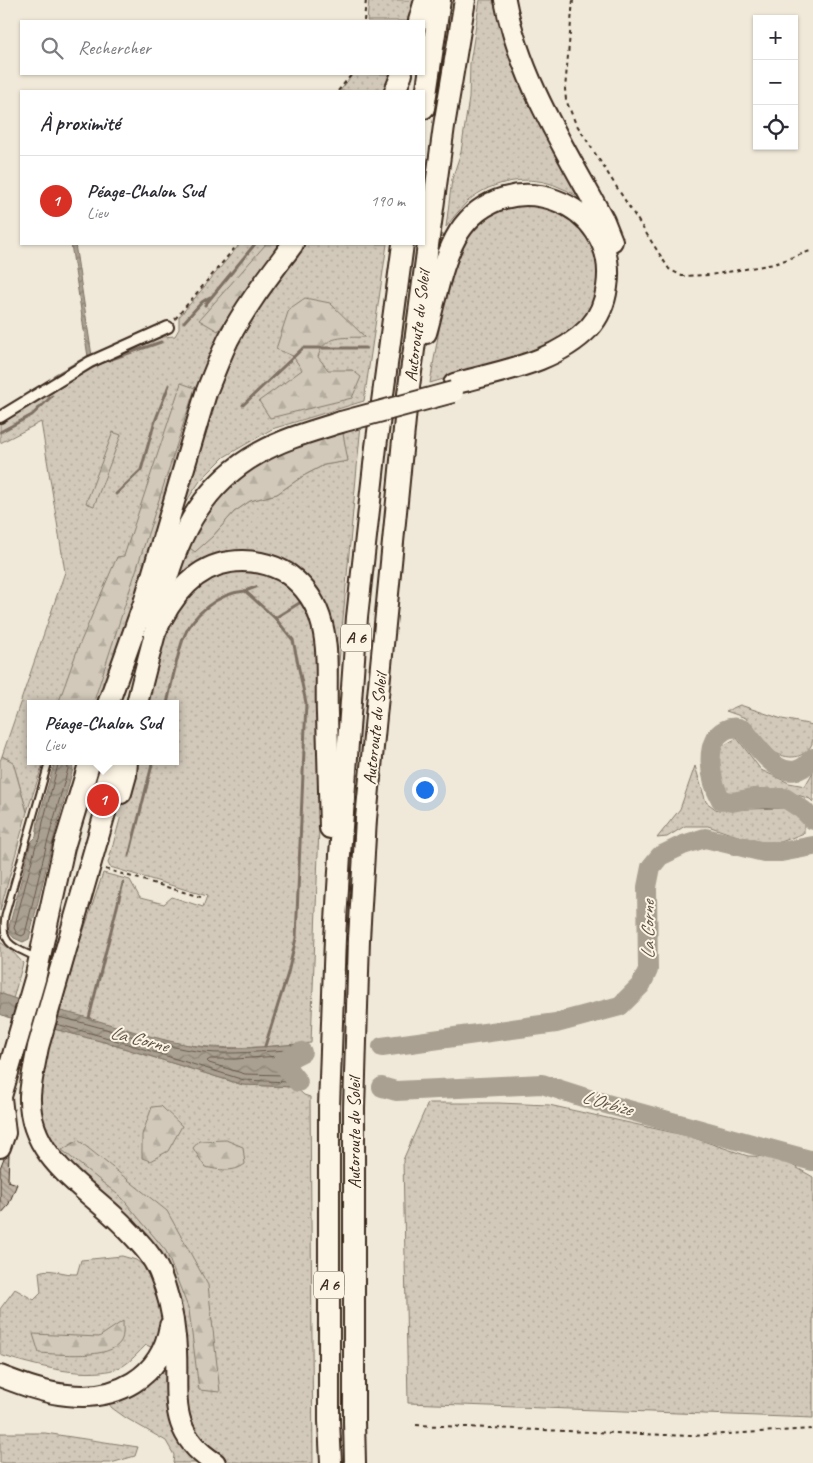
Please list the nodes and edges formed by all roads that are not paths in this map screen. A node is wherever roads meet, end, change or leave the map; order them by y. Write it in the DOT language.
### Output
graph roads {
  1 [pos="425,0"];
  2 [pos="440,0"];
  3 [pos="466,0"];
  4 [pos="505,0"];
  5 [pos="419,20"];
  6 [pos="402,75"];
  7 [pos="395,90"];
  8 [pos="425,101"];
  9 [pos="292,245"];
  10 [pos="403,245"];
  11 [pos="168,327"];
  12 [pos="453,388"];
  13 [pos="406,410"];
  14 [pos="0,417"];
  15 [pos="342,418"];
  16 [pos="144,603"];
  17 [pos="154,636"];
  18 [pos="109,700"];
  19 [pos="138,700"];
  20 [pos="48,765"];
  21 [pos="89,765"];
  22 [pos="112,765"];
  23 [pos="120,765"];
  24 [pos="127,765"];
  25 [pos="112,791"];
  26 [pos="106,813"];
  27 [pos="334,956"];
  28 [pos="39,958"];
  29 [pos="0,1101"];
  30 [pos="0,1147"];
  31 [pos="172,1314"];
  32 [pos="0,1376"];
  33 [pos="215,1463"];
  34 [pos="331,1463"];
  35 [pos="355,1463"];
  1 -- 5 [label="highway"];
  2 -- 8 [label="highway"];
  3 -- 13 [label="highway, Autoroute du Soleil / A 6"];
  4 -- 12 [label="highway"];
  6 -- 7 [label="highway"];
  9 -- 16 [label="highway"];
  10 -- 27 [label="highway, Autoroute du Soleil / A 6"];
  11 -- 14 [label="street"];
  12 -- 13 [label="highway"];
  12 -- 15 [label="highway"];
  13 -- 35 [label="highway, Autoroute du Soleil / A 6"];
  15 -- 16 [label="highway"];
  15 -- 17 [label="highway"];
  16 -- 18 [label="highway"];
  17 -- 19 [label="highway"];
  17 -- 27 [label="highway"];
  20 -- 28 [label="lane"];
  21 -- 28 [label="highway"];
  22 -- 25 [label="highway"];
  23 -- 25 [label="highway"];
  24 -- 25 [label="highway"];
  26 -- 31 [label="highway"];
  27 -- 34 [label="highway, Autoroute du Soleil / A 6"];
  28 -- 29 [label="highway"];
  29 -- 30 [label="highway"];
  31 -- 32 [label="highway"];
  31 -- 33 [label="highway"];
}
